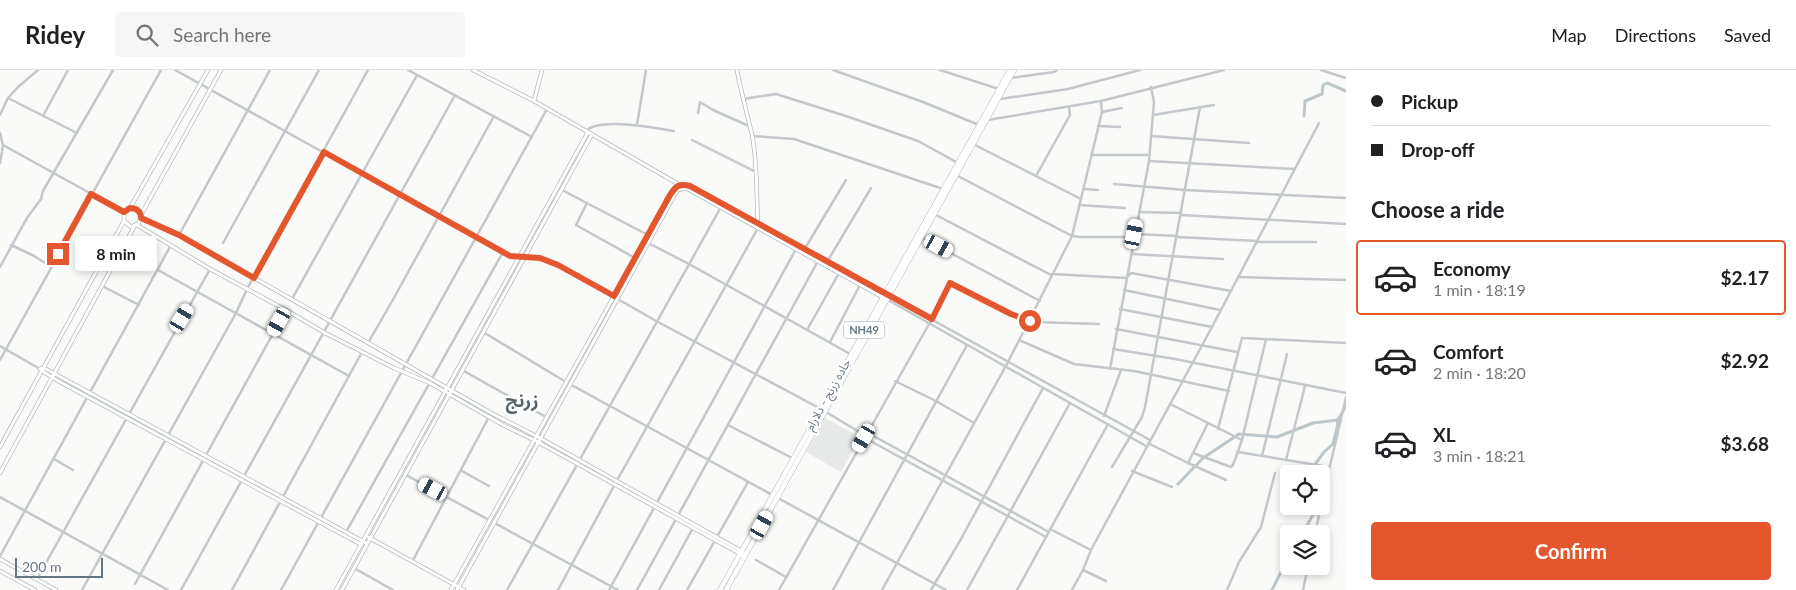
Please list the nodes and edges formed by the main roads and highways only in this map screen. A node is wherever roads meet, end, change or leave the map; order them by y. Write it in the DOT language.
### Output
graph roads {
  1 [pos="208,70"];
  2 [pos="221,70"];
  3 [pos="473,70"];
  4 [pos="542,70"];
  5 [pos="737,70"];
  6 [pos="1010,70"];
  7 [pos="1014,70"];
  8 [pos="534,101"];
  9 [pos="587,131"];
  10 [pos="592,134"];
  11 [pos="680,184"];
  12 [pos="683,188"];
  13 [pos="130,208"];
  14 [pos="141,217"];
  15 [pos="124,221"];
  16 [pos="136,226"];
  17 [pos="758,226"];
  18 [pos="646,242"];
  19 [pos="885,296"];
  20 [pos="616,297"];
  21 [pos="42,369"];
  22 [pos="54,376"];
  23 [pos="568,383"];
  24 [pos="446,389"];
  25 [pos="451,390"];
  26 [pos="449,394"];
  27 [pos="823,410"];
  28 [pos="490,415"];
  29 [pos="535,438"];
  30 [pos="539,440"];
  31 [pos="0,447"];
  32 [pos="0,473"];
  33 [pos="775,495"];
  34 [pos="320,521"];
  35 [pos="365,536"];
  36 [pos="370,538"];
  37 [pos="361,543"];
  38 [pos="366,545"];
  39 [pos="743,554"];
  40 [pos="0,557"];
  41 [pos="0,571"];
  42 [pos="454,584"];
  43 [pos="457,588"];
  44 [pos="34,590"];
  45 [pos="56,590"];
  46 [pos="336,590"];
  47 [pos="342,590"];
  48 [pos="451,590"];
  49 [pos="464,590"];
  50 [pos="720,590"];
  51 [pos="726,590"];
  1 -- 13 [label="main road"];
  2 -- 14 [label="main road"];
  3 -- 8 [label="main road"];
  4 -- 8 [label="main road"];
  5 -- 17 [label="main road"];
  6 -- 19 [label="highway, جاده زرنج - دلارام / NH49"];
  7 -- 19 [label="highway, جاده زرنج - دلارام / NH49"];
  8 -- 9 [label="main road"];
  9 -- 10 [label="main road"];
  9 -- 24 [label="main road"];
  10 -- 11 [label="main road"];
  10 -- 25 [label="main road"];
  11 -- 12 [label="main road"];
  11 -- 17 [label="main road"];
  11 -- 18 [label="main road"];
  12 -- 17 [label="main road"];
  12 -- 18 [label="main road"];
  13 -- 14 [label="main road"];
  13 -- 15 [label="main road"];
  14 -- 16 [label="main road"];
  14 -- 24 [label="main road"];
  15 -- 16 [label="main road"];
  15 -- 21 [label="main road"];
  16 -- 22 [label="main road"];
  16 -- 24 [label="main road"];
  17 -- 19 [label="main road"];
  17 -- 19 [label="main road"];
  18 -- 20 [label="main road"];
  18 -- 20 [label="main road"];
  19 -- 27 [label="highway, جاده زرنج - دلارام / NH49"];
  20 -- 23 [label="main road"];
  21 -- 22 [label="main road"];
  21 -- 31 [label="main road"];
  22 -- 32 [label="main road"];
  22 -- 34 [label="main road"];
  23 -- 29 [label="main road"];
  23 -- 30 [label="main road"];
  24 -- 25 [label="main road"];
  24 -- 26 [label="main road"];
  24 -- 35 [label="main road"];
  25 -- 26 [label="main road"];
  25 -- 28 [label="main road"];
  26 -- 28 [label="main road"];
  26 -- 36 [label="main road"];
  27 -- 33 [label="highway, جاده زرنج - دلارام / NH49"];
  27 -- 33 [label="highway, جاده زرنج - دلارام / NH49"];
  28 -- 29 [label="main road"];
  29 -- 30 [label="main road"];
  29 -- 42 [label="main road"];
  30 -- 39 [label="main road"];
  30 -- 43 [label="main road"];
  33 -- 39 [label="highway, جاده زرنج - دلارام / NH49"];
  34 -- 37 [label="main road"];
  34 -- 37 [label="main road"];
  35 -- 36 [label="main road"];
  35 -- 37 [label="main road"];
  36 -- 38 [label="main road"];
  36 -- 42 [label="main road"];
  37 -- 38 [label="main road"];
  37 -- 46 [label="main road"];
  38 -- 47 [label="main road"];
  39 -- 50 [label="highway, جاده زرنج - دلارام / NH49"];
  39 -- 51 [label="highway, جاده زرنج - دلارام / NH49"];
  40 -- 45 [label="main road"];
  41 -- 44 [label="main road"];
  42 -- 43 [label="main road"];
  42 -- 48 [label="main road"];
  43 -- 49 [label="main road"];
}
